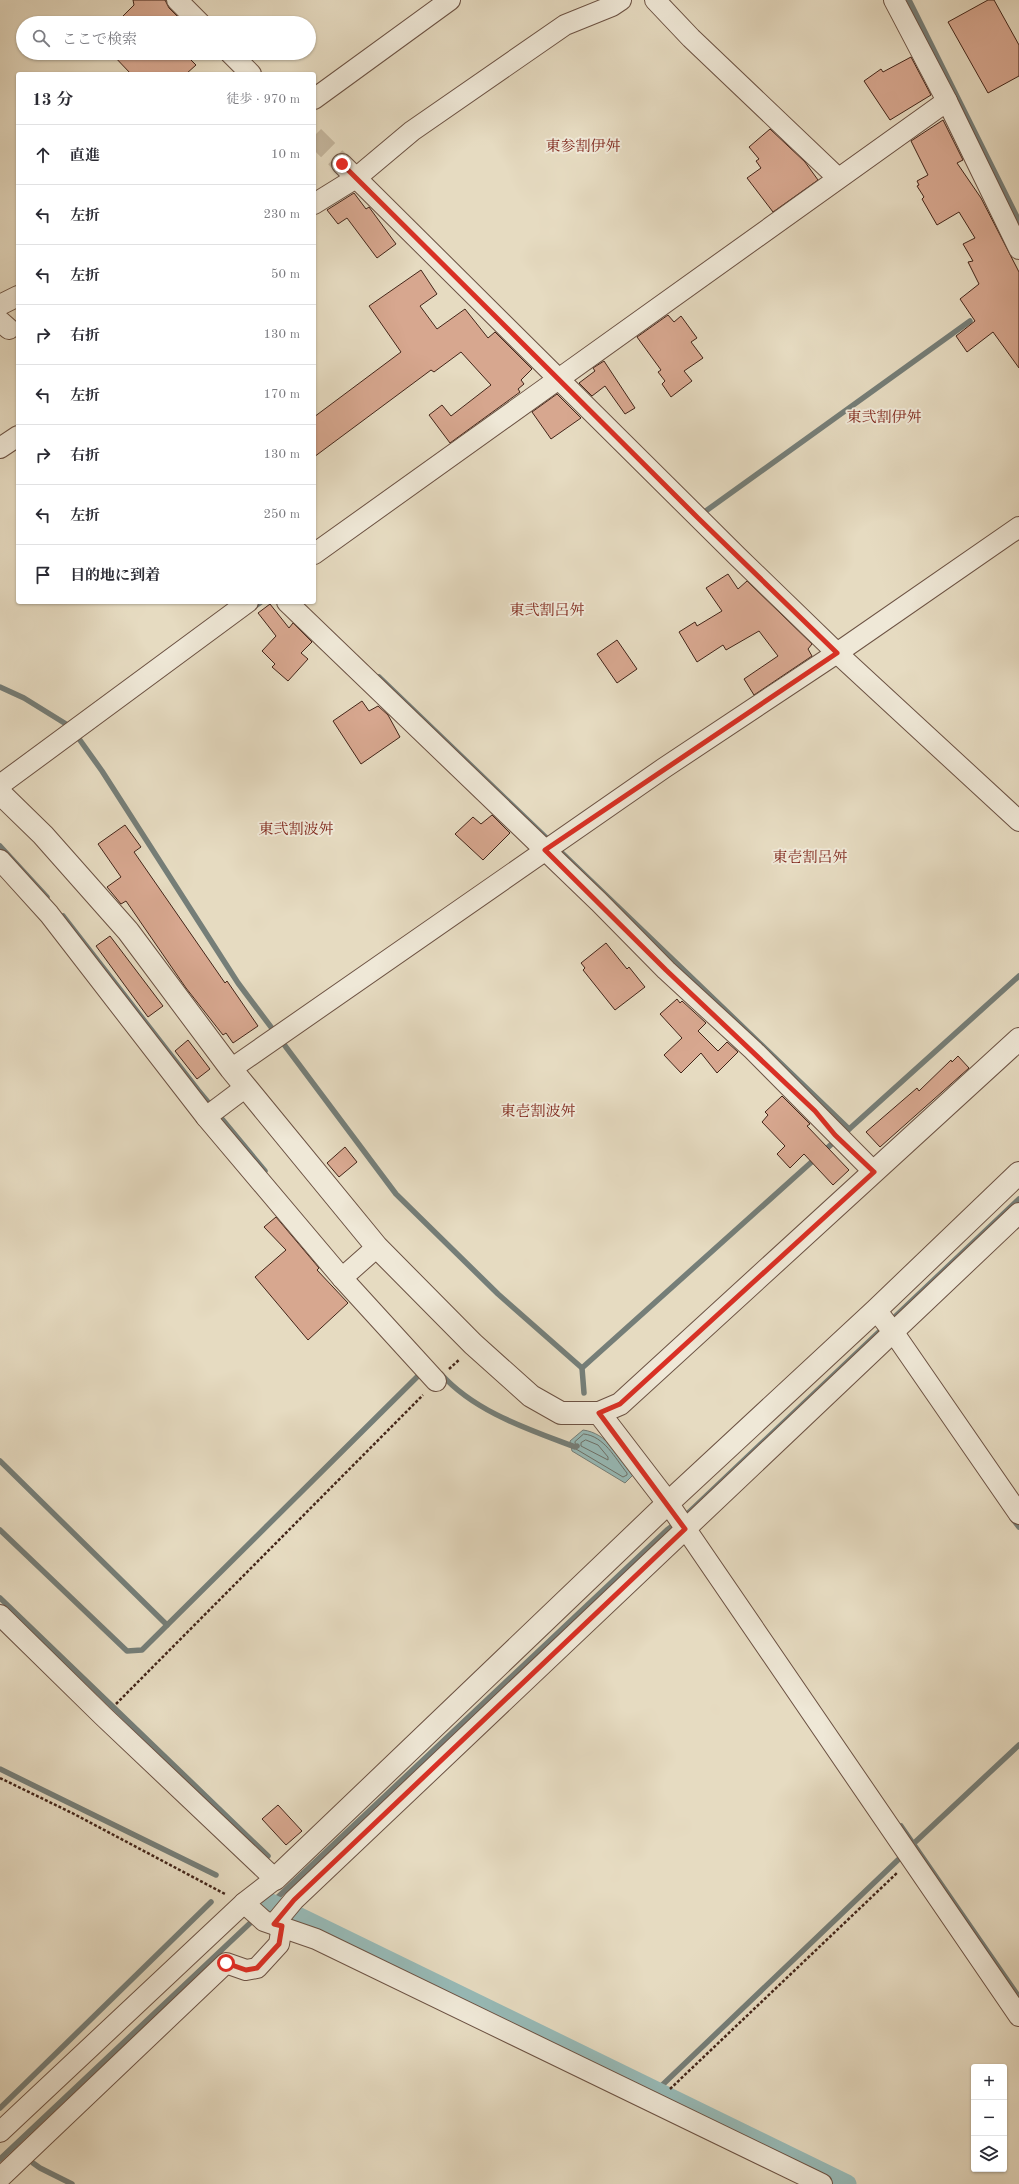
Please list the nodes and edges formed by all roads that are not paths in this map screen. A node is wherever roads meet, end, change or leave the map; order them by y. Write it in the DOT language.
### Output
graph roads {
  1 [pos="177,0"];
  2 [pos="450,0"];
  3 [pos="621,0"];
  4 [pos="655,0"];
  5 [pos="894,0"];
  6 [pos="193,16"];
  7 [pos="237,60"];
  8 [pos="249,72"];
  9 [pos="316,98"];
  10 [pos="947,101"];
  11 [pos="349,171"];
  12 [pos="838,178"];
  13 [pos="316,202"];
  14 [pos="1019,249"];
  15 [pos="16,297"];
  16 [pos="0,305"];
  17 [pos="562,375"];
  18 [pos="16,437"];
  19 [pos="0,448"];
  20 [pos="1019,527"];
  21 [pos="316,553"];
  22 [pos="245,604"];
  23 [pos="289,604"];
  24 [pos="841,650"];
  25 [pos="0,785"];
  26 [pos="0,793"];
  27 [pos="1019,821"];
  28 [pos="552,846"];
  29 [pos="0,860"];
  30 [pos="1019,1039"];
  31 [pos="231,1069"];
  32 [pos="246,1087"];
  33 [pos="212,1113"];
  34 [pos="874,1172"];
  35 [pos="1019,1173"];
  36 [pos="1019,1213"];
  37 [pos="377,1247"];
  38 [pos="347,1274"];
  39 [pos="887,1328"];
  40 [pos="429,1373"];
  41 [pos="599,1413"];
  42 [pos="1019,1514"];
  43 [pos="678,1518"];
  44 [pos="0,1615"];
  45 [pos="275,1879"];
  46 [pos="270,1915"];
  47 [pos="1019,2016"];
  48 [pos="0,2132"];
  49 [pos="1,2175"];
  50 [pos="822,2184"];
  1 -- 6 [label="street"];
  2 -- 9 [label="street"];
  3 -- 11 [label="street"];
  4 -- 12 [label="street"];
  5 -- 10 [label="street"];
  7 -- 8 [label="street"];
  10 -- 12 [label="street"];
  10 -- 14 [label="street"];
  11 -- 13 [label="street"];
  11 -- 17 [label="street"];
  12 -- 17 [label="street"];
  15 -- 16 [label="street"];
  17 -- 21 [label="street"];
  17 -- 24 [label="street"];
  18 -- 19 [label="street"];
  20 -- 24 [label="street"];
  22 -- 25 [label="street"];
  23 -- 28 [label="street"];
  24 -- 27 [label="street"];
  24 -- 28 [label="street"];
  26 -- 31 [label="street"];
  28 -- 31 [label="street"];
  28 -- 34 [label="street"];
  29 -- 33 [label="street"];
  30 -- 34 [label="street"];
  31 -- 32 [label="street"];
  32 -- 33 [label="street"];
  32 -- 37 [label="street"];
  33 -- 38 [label="street"];
  34 -- 41 [label="street"];
  35 -- 39 [label="street"];
  36 -- 39 [label="street"];
  37 -- 38 [label="street"];
  37 -- 41 [label="street"];
  38 -- 40 [label="street"];
  39 -- 42 [label="street"];
  39 -- 43 [label="street"];
  39 -- 43 [label="street"];
  41 -- 43 [label="street"];
  43 -- 45 [label="street"];
  43 -- 46 [label="street"];
  43 -- 47 [label="street"];
  44 -- 45 [label="street"];
  45 -- 46 [label="street"];
  46 -- 48 [label="street"];
  46 -- 49 [label="street"];
  46 -- 50 [label="street"];
}
